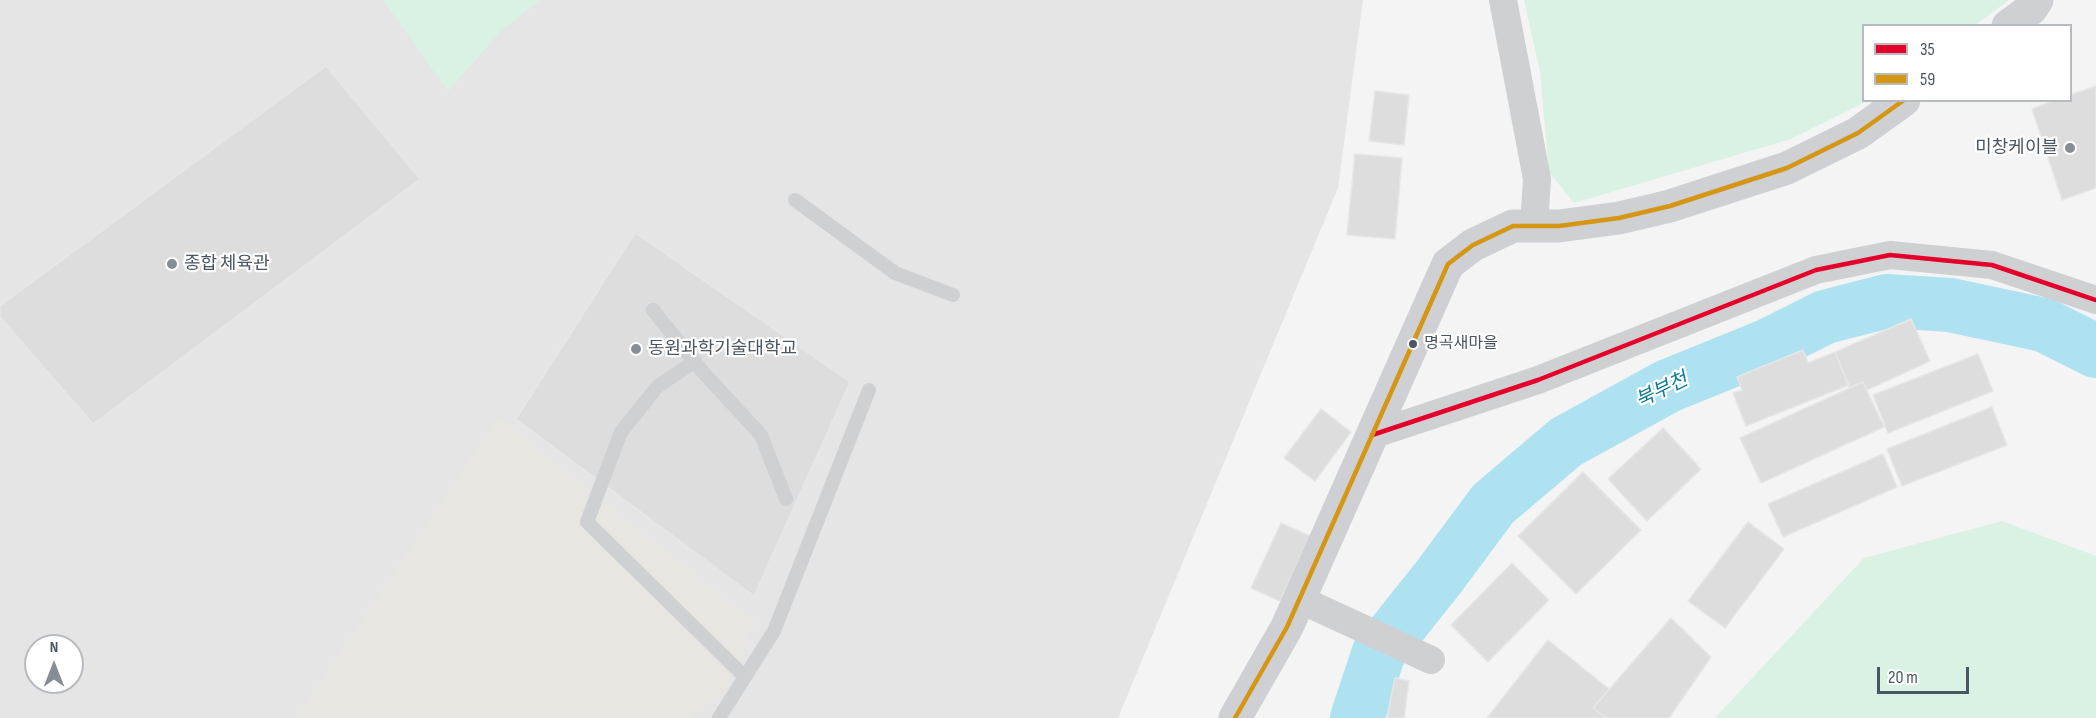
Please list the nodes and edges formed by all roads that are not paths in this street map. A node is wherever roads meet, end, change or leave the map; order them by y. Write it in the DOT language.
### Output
graph roads {
  1 [pos="1503,0"];
  2 [pos="2037,0"];
  3 [pos="2011,24"];
  4 [pos="1901,102"];
  5 [pos="795,200"];
  6 [pos="1534,226"];
  7 [pos="953,295"];
  8 [pos="2096,300"];
  9 [pos="653,310"];
  10 [pos="694,362"];
  11 [pos="869,390"];
  12 [pos="1372,435"];
  13 [pos="786,499"];
  14 [pos="1299,599"];
  15 [pos="1431,660"];
  16 [pos="745,677"];
  17 [pos="719,718"];
  18 [pos="1235,718"];
  1 -- 6 [label="street"];
  2 -- 3 [label="main road"];
  4 -- 6 [label="main road"];
  5 -- 7 [label="lane"];
  6 -- 12 [label="main road"];
  8 -- 12 [label="street"];
  9 -- 10 [label="lane"];
  10 -- 13 [label="lane"];
  10 -- 16 [label="lane"];
  11 -- 16 [label="lane"];
  12 -- 14 [label="main road"];
  14 -- 15 [label="street"];
  14 -- 18 [label="main road"];
  16 -- 17 [label="lane"];
}
